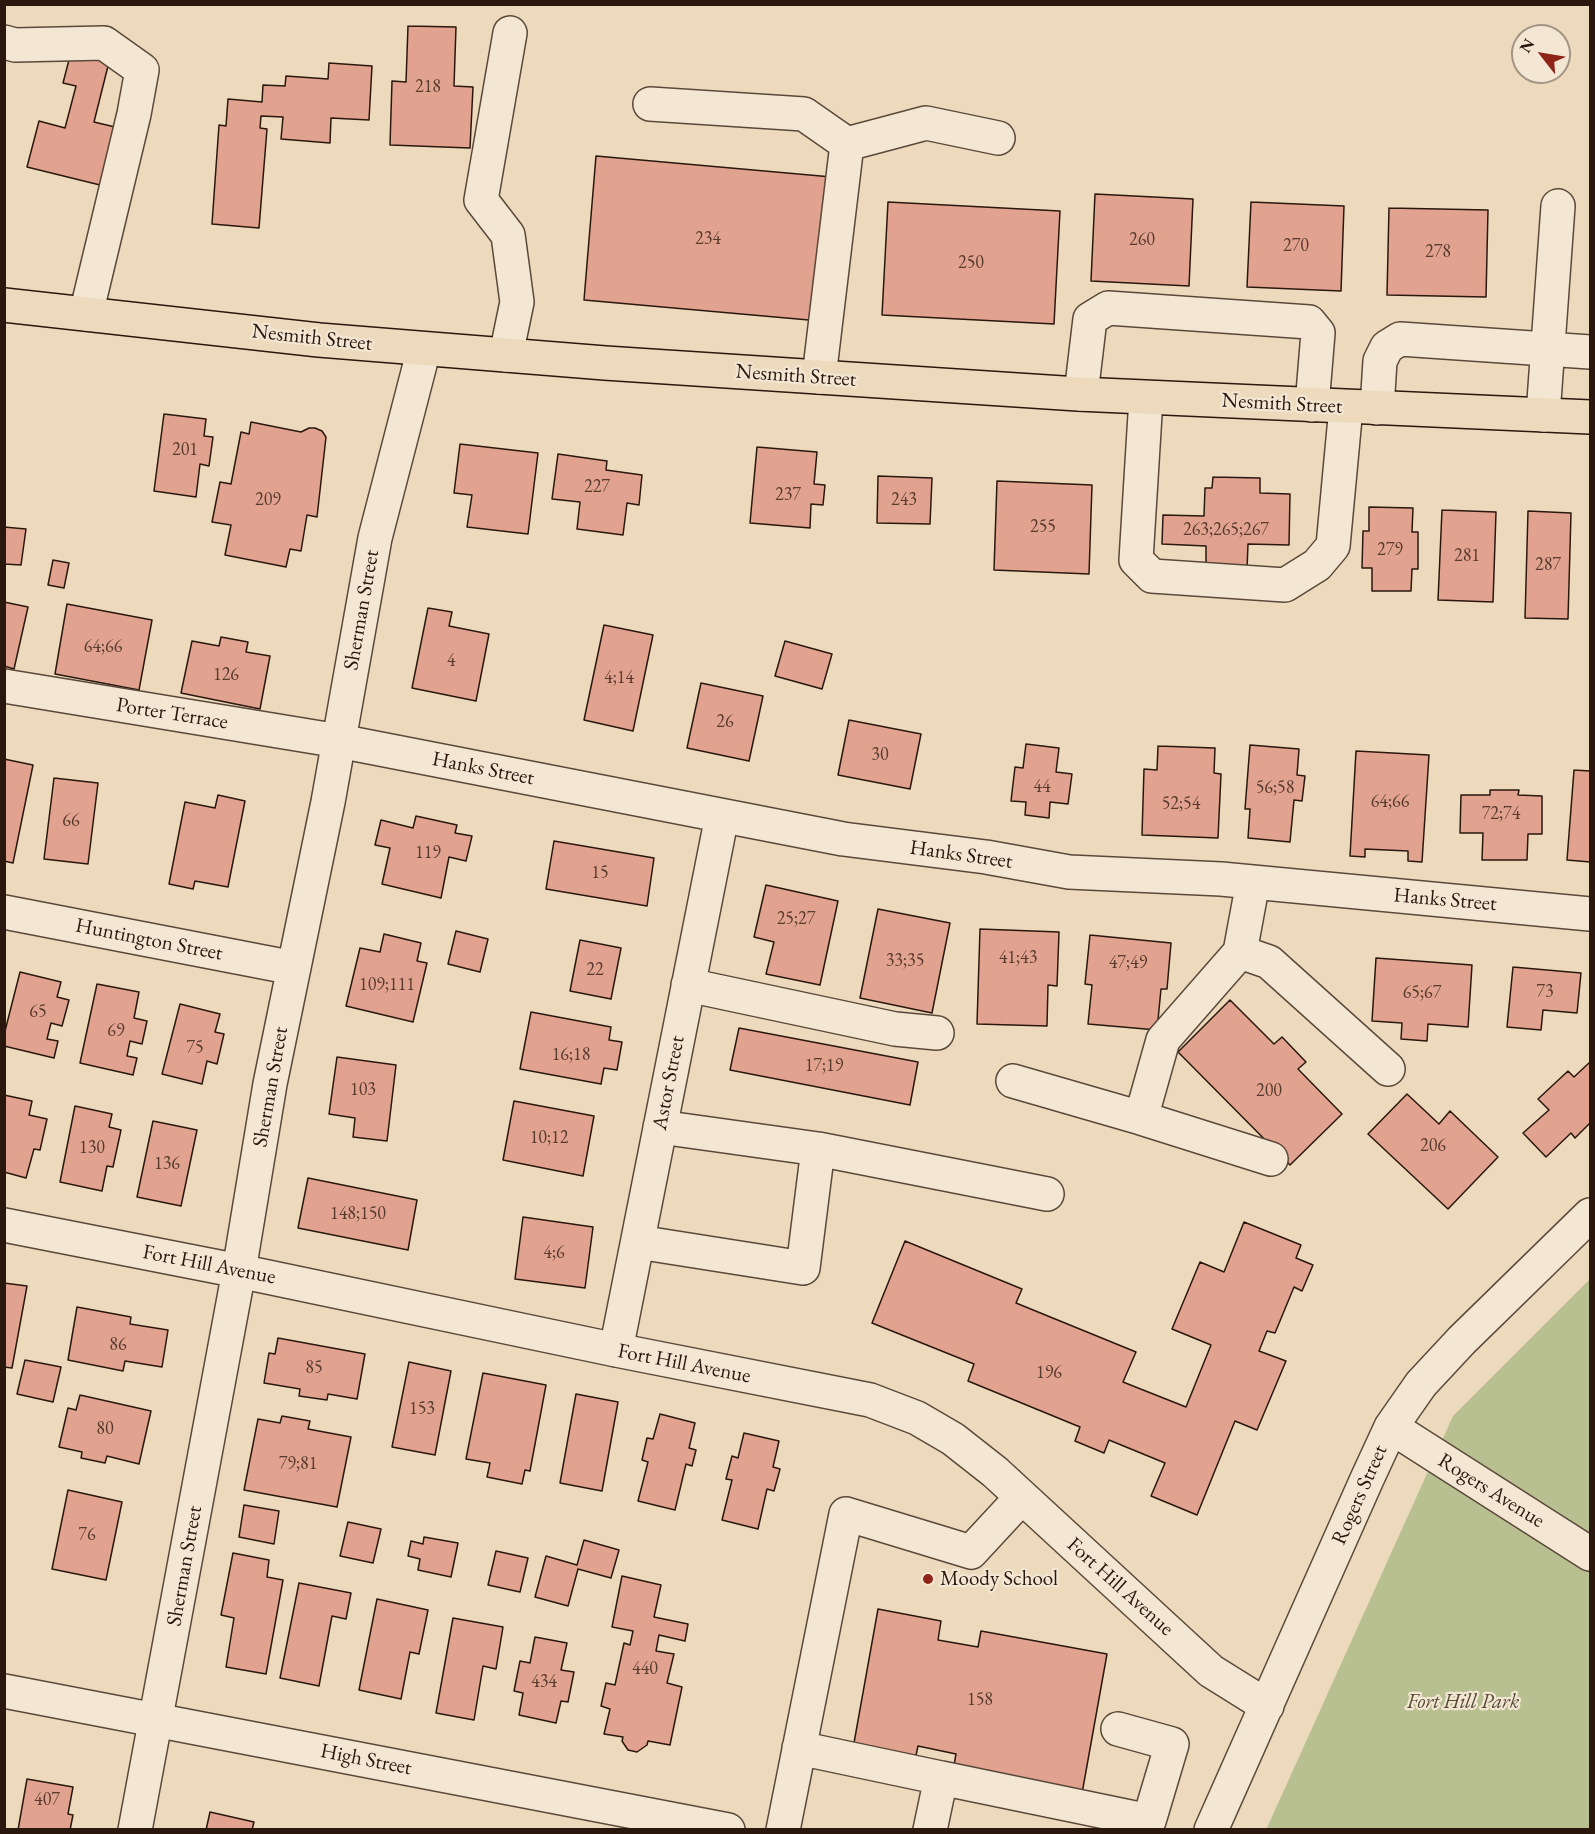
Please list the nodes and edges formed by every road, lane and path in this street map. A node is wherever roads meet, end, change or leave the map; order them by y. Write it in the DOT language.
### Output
graph roads {
  1 [pos="510,33"];
  2 [pos="4,42"];
  3 [pos="650,104"];
  4 [pos="998,138"];
  5 [pos="847,144"];
  6 [pos="1558,206"];
  7 [pos="4,305"];
  8 [pos="86,314"];
  9 [pos="424,349"];
  10 [pos="1547,350"];
  11 [pos="1590,352"];
  12 [pos="506,355"];
  13 [pos="819,377"];
  14 [pos="1081,394"];
  15 [pos="1146,398"];
  16 [pos="1312,405"];
  17 [pos="1361,407"];
  18 [pos="1543,415"];
  19 [pos="1590,417"];
  20 [pos="4,686"];
  21 [pos="339,741"];
  22 [pos="722,816"];
  23 [pos="1253,882"];
  24 [pos="4,912"];
  25 [pos="1590,914"];
  26 [pos="1240,952"];
  27 [pos="294,968"];
  28 [pos="688,985"];
  29 [pos="938,1033"];
  30 [pos="1388,1069"];
  31 [pos="1012,1080"];
  32 [pos="1141,1118"];
  33 [pos="660,1127"];
  34 [pos="818,1149"];
  35 [pos="1271,1160"];
  36 [pos="1047,1194"];
  37 [pos="1590,1215"];
  38 [pos="4,1225"];
  39 [pos="638,1242"];
  40 [pos="239,1271"];
  41 [pos="616,1350"];
  42 [pos="1391,1427"];
  43 [pos="1022,1497"];
  44 [pos="1590,1554"];
  45 [pos="4,1691"];
  46 [pos="1267,1706"];
  47 [pos="156,1720"];
  48 [pos="1118,1729"];
  49 [pos="799,1748"];
  50 [pos="941,1778"];
  51 [pos="135,1830"];
  52 [pos="729,1830"];
  53 [pos="783,1830"];
  54 [pos="930,1830"];
  55 [pos="1211,1830"];
  1 -- 12 [label="street"];
  2 -- 8 [label="street"];
  3 -- 5 [label="street"];
  4 -- 5 [label="street"];
  5 -- 13 [label="street"];
  6 -- 10 [label="street"];
  7 -- 8 [label="main road, Nesmith Street"];
  8 -- 9 [label="main road, Nesmith Street"];
  9 -- 12 [label="main road, Nesmith Street"];
  9 -- 21 [label="street, Sherman Street"];
  10 -- 11 [label="street"];
  10 -- 17 [label="street"];
  10 -- 18 [label="street"];
  12 -- 13 [label="main road, Nesmith Street"];
  13 -- 14 [label="main road, Nesmith Street"];
  14 -- 15 [label="main road, Nesmith Street"];
  14 -- 16 [label="street"];
  15 -- 16 [label="main road, Nesmith Street"];
  15 -- 17 [label="street"];
  16 -- 17 [label="main road, Nesmith Street"];
  17 -- 18 [label="main road, Nesmith Street"];
  18 -- 19 [label="main road, Nesmith Street"];
  20 -- 21 [label="street, Porter Terrace"];
  21 -- 22 [label="street, Hanks Street"];
  21 -- 27 [label="street, Sherman Street"];
  22 -- 23 [label="street, Hanks Street"];
  22 -- 28 [label="street, Astor Street"];
  23 -- 25 [label="street, Hanks Street"];
  23 -- 26 [label="street"];
  24 -- 27 [label="street, Huntington Street"];
  26 -- 30 [label="street"];
  26 -- 32 [label="street"];
  27 -- 40 [label="street, Sherman Street"];
  28 -- 29 [label="street"];
  28 -- 33 [label="street, Astor Street"];
  31 -- 32 [label="street"];
  32 -- 35 [label="street"];
  33 -- 34 [label="street"];
  33 -- 39 [label="street, Astor Street"];
  34 -- 36 [label="street"];
  34 -- 39 [label="street"];
  37 -- 42 [label="street, Rogers Street"];
  38 -- 40 [label="street, Fort Hill Avenue"];
  39 -- 41 [label="street, Astor Street"];
  40 -- 41 [label="street, Fort Hill Avenue"];
  40 -- 47 [label="street, Sherman Street"];
  41 -- 43 [label="street, Fort Hill Avenue"];
  42 -- 44 [label="street, Rogers Avenue"];
  42 -- 46 [label="street, Rogers Street"];
  43 -- 46 [label="street, Fort Hill Avenue"];
  43 -- 49 [label="street"];
  45 -- 47 [label="street, High Street"];
  46 -- 55 [label="street, Rogers Street"];
  47 -- 51 [label="street, Sherman Street"];
  47 -- 52 [label="street, High Street"];
  48 -- 50 [label="street"];
  49 -- 50 [label="street"];
  49 -- 53 [label="street"];
  50 -- 54 [label="street"];
}
